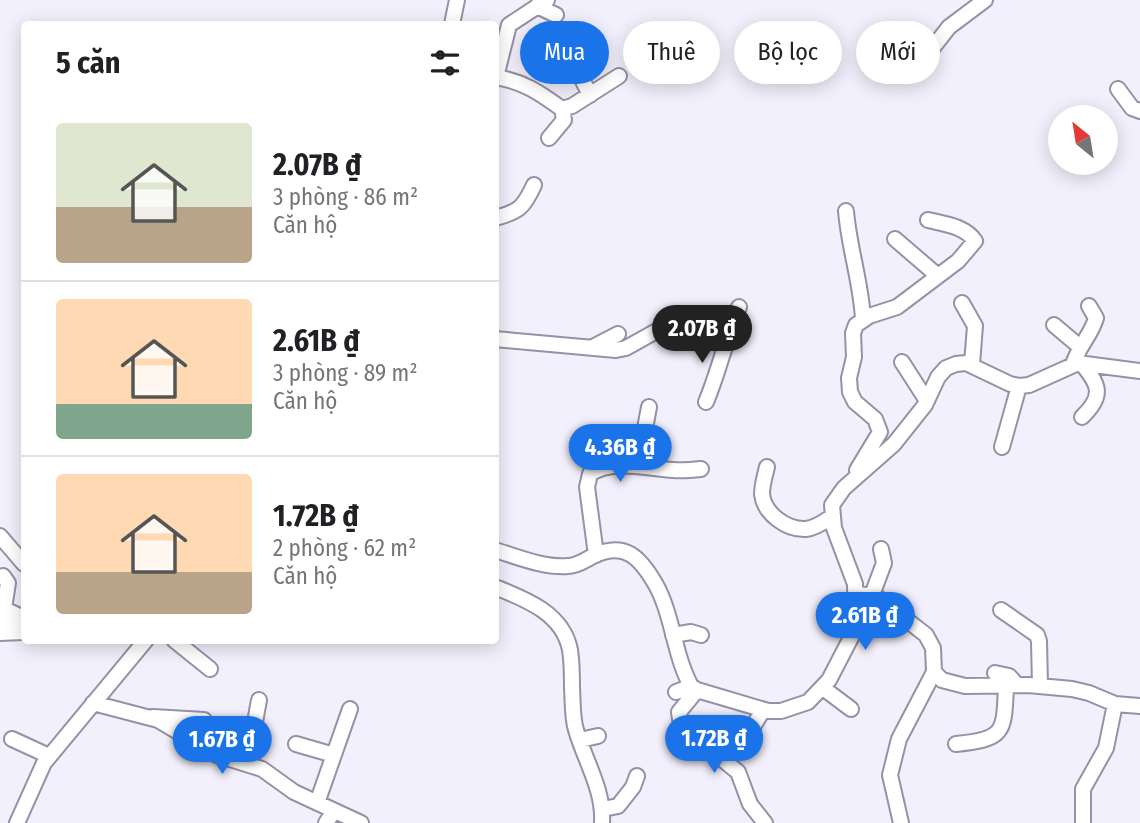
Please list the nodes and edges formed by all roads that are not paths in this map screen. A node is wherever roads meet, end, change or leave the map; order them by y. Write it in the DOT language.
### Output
graph roads {
  1 [pos="457,0"];
  2 [pos="985,0"];
  3 [pos="542,3"];
  4 [pos="556,15"];
  5 [pos="453,21"];
  6 [pos="940,39"];
  7 [pos="499,63"];
  8 [pos="619,76"];
  9 [pos="499,77"];
  10 [pos="584,84"];
  11 [pos="1118,89"];
  12 [pos="590,95"];
  13 [pos="562,108"];
  14 [pos="1140,111"];
  15 [pos="550,138"];
  16 [pos="534,185"];
  17 [pos="846,211"];
  18 [pos="499,217"];
  19 [pos="928,220"];
  20 [pos="895,239"];
  21 [pos="938,276"];
  22 [pos="962,303"];
  23 [pos="1089,306"];
  24 [pos="740,307"];
  25 [pos="863,319"];
  26 [pos="1054,325"];
  27 [pos="618,334"];
  28 [pos="727,338"];
  29 [pos="499,339"];
  30 [pos="592,347"];
  31 [pos="1080,347"];
  32 [pos="902,362"];
  33 [pos="972,364"];
  34 [pos="1077,364"];
  35 [pos="1140,371"];
  36 [pos="1019,386"];
  37 [pos="927,401"];
  38 [pos="706,402"];
  39 [pos="649,407"];
  40 [pos="1082,417"];
  41 [pos="1002,447"];
  42 [pos="638,466"];
  43 [pos="767,467"];
  44 [pos="701,469"];
  45 [pos="844,488"];
  46 [pos="831,517"];
  47 [pos="0,536"];
  48 [pos="881,548"];
  49 [pos="499,551"];
  50 [pos="596,555"];
  51 [pos="21,560"];
  52 [pos="3,576"];
  53 [pos="499,589"];
  54 [pos="857,594"];
  55 [pos="873,595"];
  56 [pos="1001,610"];
  57 [pos="1,612"];
  58 [pos="21,617"];
  59 [pos="21,629"];
  60 [pos="21,632"];
  61 [pos="0,633"];
  62 [pos="673,635"];
  63 [pos="702,635"];
  64 [pos="143,644"];
  65 [pos="179,644"];
  66 [pos="209,669"];
  67 [pos="934,672"];
  68 [pos="995,673"];
  69 [pos="1011,685"];
  70 [pos="1040,686"];
  71 [pos="694,688"];
  72 [pos="823,688"];
  73 [pos="676,692"];
  74 [pos="259,700"];
  75 [pos="93,703"];
  76 [pos="1115,705"];
  77 [pos="1140,706"];
  78 [pos="350,709"];
  79 [pos="851,709"];
  80 [pos="763,710"];
  81 [pos="149,717"];
  82 [pos="204,720"];
  83 [pos="748,735"];
  84 [pos="598,736"];
  85 [pos="12,739"];
  86 [pos="580,740"];
  87 [pos="296,744"];
  88 [pos="956,744"];
  89 [pos="334,755"];
  90 [pos="49,756"];
  91 [pos="243,764"];
  92 [pos="637,776"];
  93 [pos="317,803"];
  94 [pos="603,816"];
  95 [pos="330,817"];
  96 [pos="1082,819"];
  97 [pos="17,823"];
  98 [pos="360,823"];
  99 [pos="765,823"];
  100 [pos="901,823"];
  1 -- 5 [label="street"];
  2 -- 6 [label="street"];
  3 -- 4 [label="street"];
  3 -- 7 [label="street"];
  8 -- 12 [label="street"];
  9 -- 13 [label="street"];
  10 -- 12 [label="street"];
  11 -- 14 [label="street"];
  12 -- 13 [label="street"];
  13 -- 15 [label="street"];
  16 -- 18 [label="street"];
  17 -- 25 [label="street"];
  19 -- 21 [label="street"];
  20 -- 21 [label="street"];
  21 -- 25 [label="street"];
  22 -- 33 [label="street"];
  23 -- 31 [label="street"];
  24 -- 28 [label="street"];
  25 -- 45 [label="street"];
  26 -- 31 [label="street"];
  27 -- 30 [label="street"];
  28 -- 30 [label="street"];
  28 -- 38 [label="street"];
  29 -- 30 [label="street"];
  31 -- 34 [label="street"];
  32 -- 37 [label="street"];
  33 -- 36 [label="street"];
  33 -- 37 [label="street"];
  34 -- 35 [label="street"];
  34 -- 36 [label="street"];
  34 -- 40 [label="street"];
  36 -- 41 [label="street"];
  37 -- 45 [label="street"];
  39 -- 42 [label="street"];
  42 -- 44 [label="street"];
  42 -- 50 [label="street"];
  43 -- 46 [label="street"];
  45 -- 46 [label="street"];
  46 -- 54 [label="street"];
  47 -- 51 [label="street"];
  48 -- 55 [label="street"];
  49 -- 50 [label="street"];
  50 -- 62 [label="street"];
  52 -- 57 [label="street"];
  53 -- 86 [label="street"];
  54 -- 55 [label="street"];
  54 -- 72 [label="street"];
  55 -- 67 [label="street"];
  56 -- 70 [label="street"];
  57 -- 58 [label="street"];
  57 -- 59 [label="street"];
  60 -- 61 [label="street"];
  62 -- 63 [label="street"];
  62 -- 71 [label="street"];
  64 -- 75 [label="street"];
  65 -- 66 [label="street"];
  67 -- 69 [label="street"];
  67 -- 100 [label="street"];
  68 -- 69 [label="street"];
  69 -- 70 [label="street"];
  69 -- 88 [label="street"];
  70 -- 76 [label="street"];
  71 -- 73 [label="street"];
  71 -- 80 [label="street"];
  71 -- 99 [label="street"];
  72 -- 79 [label="street"];
  72 -- 80 [label="street"];
  74 -- 91 [label="street"];
  75 -- 81 [label="street"];
  75 -- 90 [label="street"];
  76 -- 77 [label="street"];
  76 -- 96 [label="street"];
  78 -- 89 [label="street"];
  80 -- 83 [label="street"];
  81 -- 82 [label="street"];
  81 -- 91 [label="street"];
  84 -- 86 [label="street"];
  85 -- 90 [label="street"];
  86 -- 94 [label="street"];
  87 -- 89 [label="street"];
  89 -- 93 [label="street"];
  90 -- 97 [label="street"];
  91 -- 93 [label="street"];
  92 -- 94 [label="street"];
  93 -- 95 [label="street"];
  95 -- 98 [label="street"];
}
